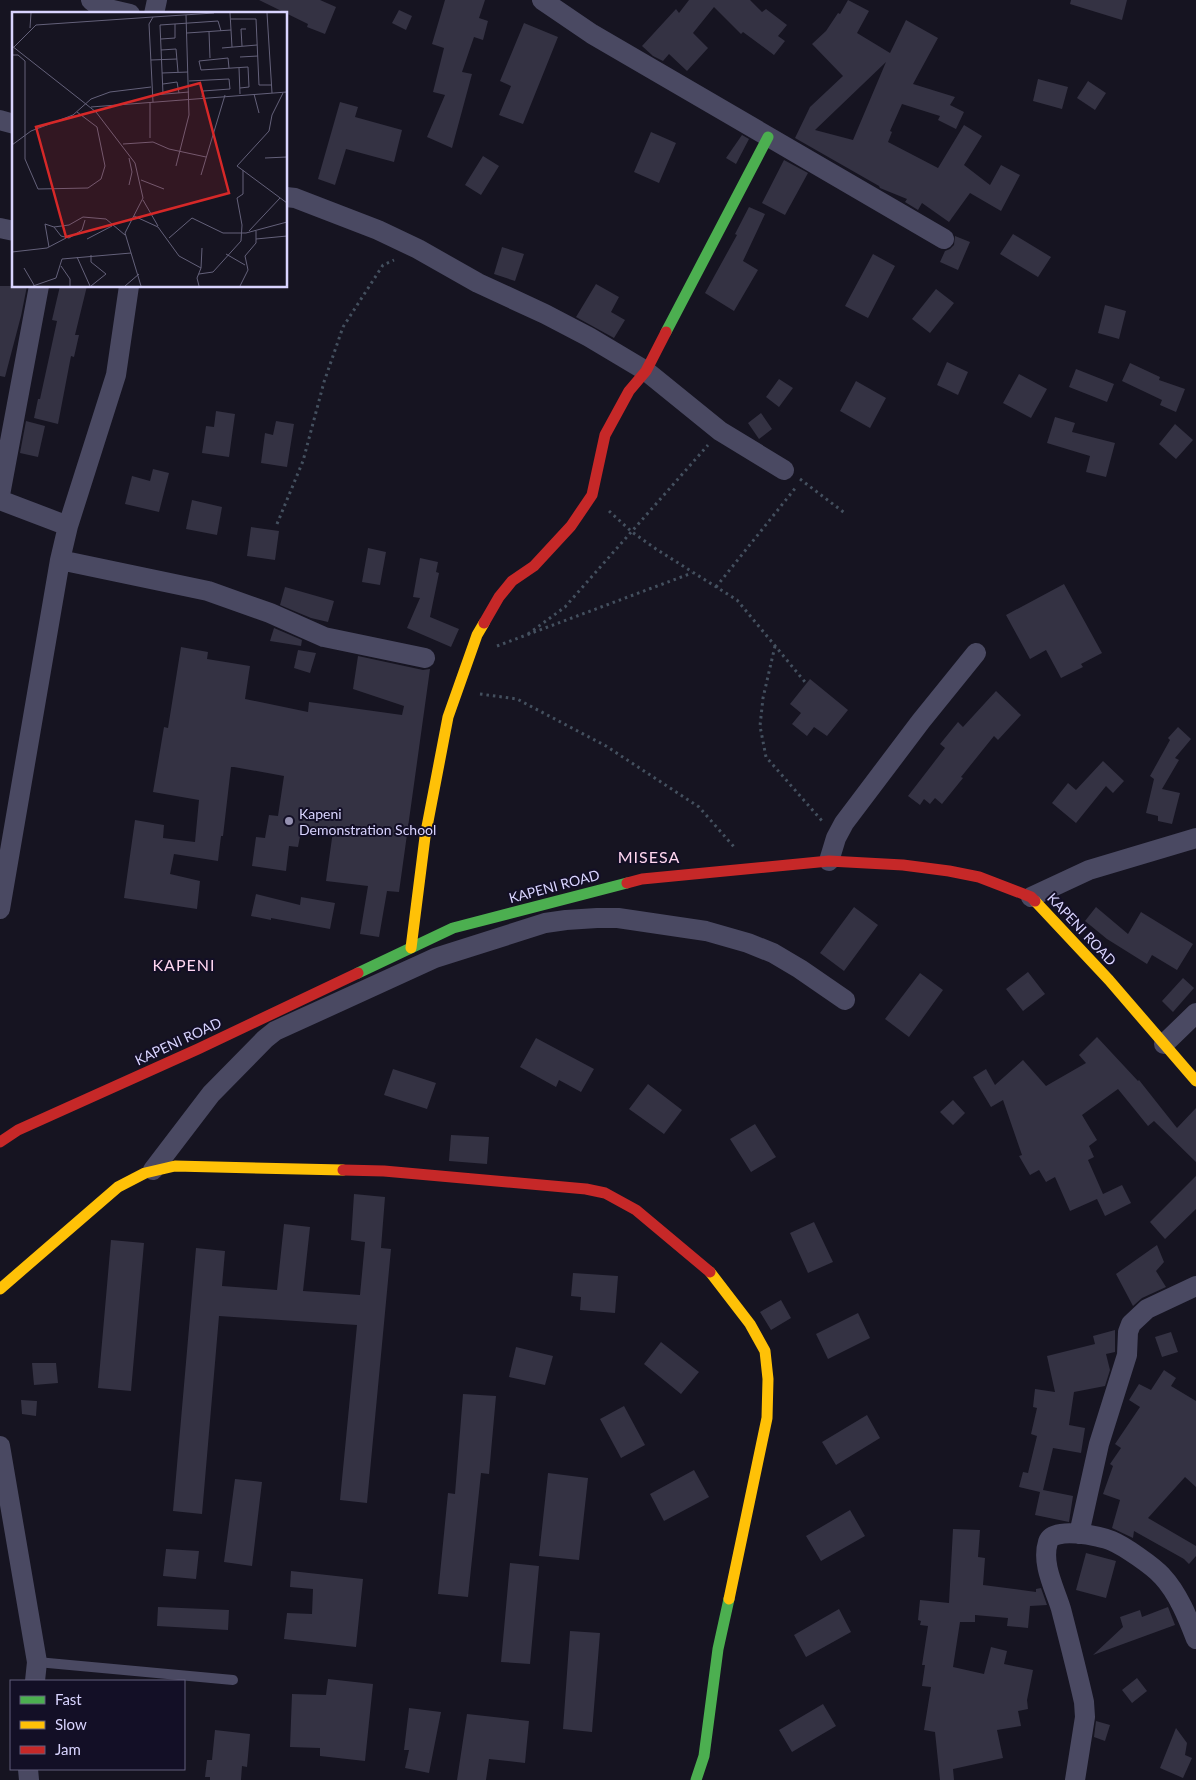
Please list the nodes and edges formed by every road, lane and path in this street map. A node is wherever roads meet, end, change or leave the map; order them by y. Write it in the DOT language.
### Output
graph roads {
  1 [pos="91,0"];
  2 [pos="542,0"];
  3 [pos="121,12"];
  4 [pos="768,136"];
  5 [pos="288,197"];
  6 [pos="944,239"];
  7 [pos="418,249"];
  8 [pos="38,288"];
  9 [pos="129,288"];
  10 [pos="646,371"];
  11 [pos="9,402"];
  12 [pos="720,431"];
  13 [pos="793,475"];
  14 [pos="0,495"];
  15 [pos="592,495"];
  16 [pos="0,500"];
  17 [pos="846,514"];
  18 [pos="276,524"];
  19 [pos="68,526"];
  20 [pos="632,532"];
  21 [pos="60,560"];
  22 [pos="693,572"];
  23 [pos="716,587"];
  24 [pos="775,646"];
  25 [pos="976,653"];
  26 [pos="425,658"];
  27 [pos="805,682"];
  28 [pos="457,691"];
  29 [pos="836,838"];
  30 [pos="1196,838"];
  31 [pos="829,861"];
  32 [pos="752,868"];
  33 [pos="1031,897"];
  34 [pos="0,909"];
  35 [pos="411,948"];
  36 [pos="844,1000"];
  37 [pos="1196,1012"];
  38 [pos="1164,1044"];
  39 [pos="1196,1081"];
  40 [pos="0,1142"];
  41 [pos="153,1170"];
  42 [pos="1196,1286"];
  43 [pos="0,1289"];
  44 [pos="0,1446"];
  45 [pos="1079,1534"];
  46 [pos="1196,1640"];
  47 [pos="36,1672"];
  48 [pos="233,1680"];
  49 [pos="696,1780"];
  50 [pos="1075,1780"];
  1 -- 3 [label="street"];
  2 -- 4 [label="street"];
  4 -- 6 [label="street"];
  4 -- 10 [label="street"];
  5 -- 7 [label="street"];
  7 -- 10 [label="street"];
  7 -- 18 [label="path"];
  8 -- 11 [label="street"];
  9 -- 19 [label="street"];
  10 -- 12 [label="street"];
  10 -- 15 [label="street"];
  11 -- 14 [label="street"];
  12 -- 13 [label="street"];
  12 -- 20 [label="path"];
  13 -- 17 [label="path"];
  13 -- 23 [label="path"];
  15 -- 20 [label="path"];
  15 -- 28 [label="street"];
  16 -- 19 [label="street"];
  19 -- 21 [label="street"];
  20 -- 22 [label="path"];
  20 -- 22 [label="path"];
  21 -- 26 [label="street"];
  21 -- 34 [label="street"];
  22 -- 23 [label="path"];
  23 -- 24 [label="path"];
  24 -- 27 [label="path"];
  24 -- 29 [label="path"];
  25 -- 29 [label="street"];
  28 -- 32 [label="path"];
  28 -- 35 [label="street"];
  29 -- 31 [label="street"];
  30 -- 33 [label="street"];
  31 -- 32 [label="street, KAPENI ROAD"];
  31 -- 33 [label="street, KAPENI ROAD"];
  32 -- 35 [label="street, KAPENI ROAD"];
  33 -- 38 [label="street, KAPENI ROAD"];
  35 -- 40 [label="street, KAPENI ROAD"];
  36 -- 41 [label="street"];
  37 -- 38 [label="street"];
  38 -- 39 [label="street, KAPENI ROAD"];
  41 -- 43 [label="street"];
  41 -- 49 [label="street"];
  42 -- 45 [label="street"];
  44 -- 47 [label="street"];
  45 -- 46 [label="street"];
  45 -- 50 [label="street"];
  47 -- 48 [label="lane"];
}
